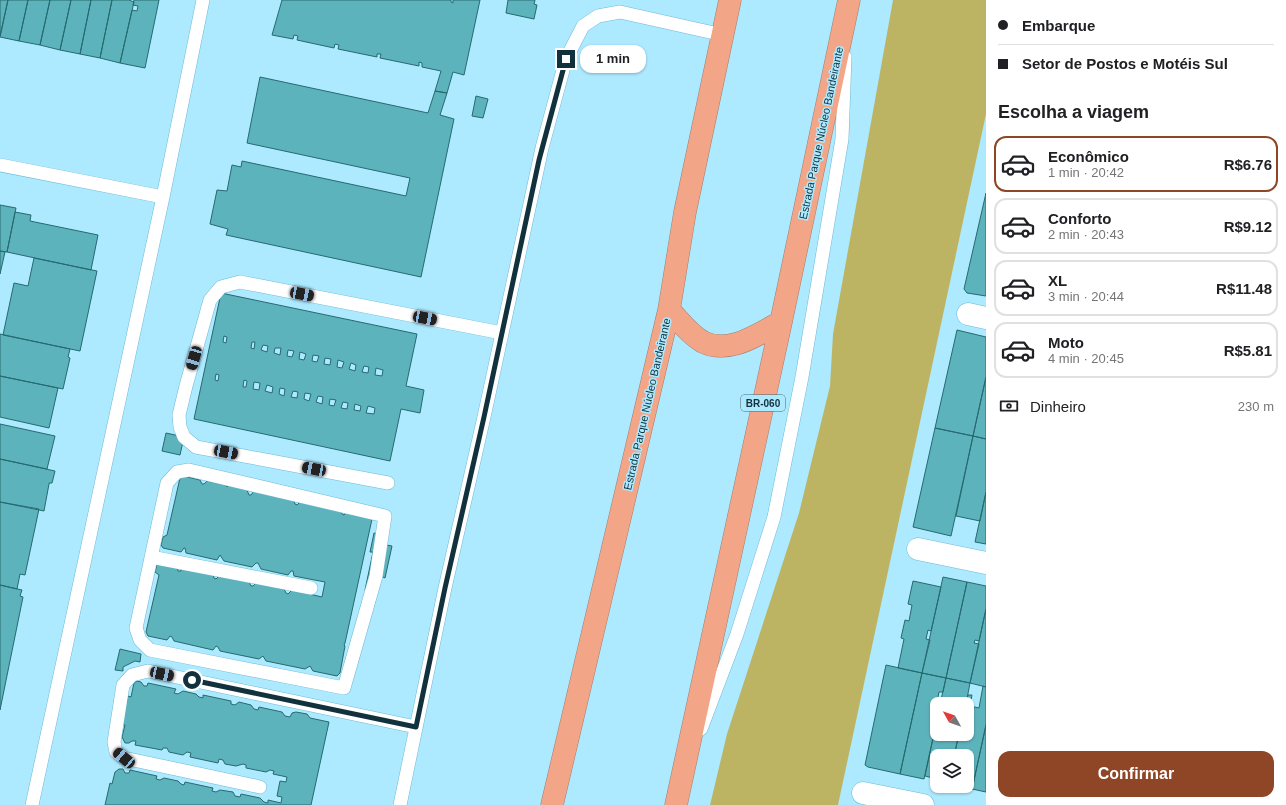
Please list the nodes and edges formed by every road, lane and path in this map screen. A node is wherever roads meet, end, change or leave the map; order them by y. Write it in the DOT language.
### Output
graph roads {
  1 [pos="203,0"];
  2 [pos="730,0"];
  3 [pos="848,4"];
  4 [pos="723,35"];
  5 [pos="0,165"];
  6 [pos="163,197"];
  7 [pos="669,310"];
  8 [pos="781,322"];
  9 [pos="502,333"];
  10 [pos="388,483"];
  11 [pos="918,549"];
  12 [pos="151,557"];
  13 [pos="986,563"];
  14 [pos="312,588"];
  15 [pos="416,727"];
  16 [pos="260,787"];
  17 [pos="863,793"];
  18 [pos="678,796"];
  19 [pos="32,805"];
  20 [pos="400,805"];
  21 [pos="552,805"];
  22 [pos="923,805"];
  1 -- 6 [label="lane"];
  2 -- 4 [label="highway, Estrada Parque Núcleo Bandeirante"];
  3 -- 8 [label="highway, Estrada Parque Núcleo Bandeirante / BR-060"];
  3 -- 18 [label="lane"];
  4 -- 7 [label="highway, Estrada Parque Núcleo Bandeirante"];
  4 -- 9 [label="lane"];
  5 -- 6 [label="lane"];
  6 -- 19 [label="lane"];
  7 -- 8 [label="highway"];
  7 -- 21 [label="highway, Estrada Parque Núcleo Bandeirante"];
  8 -- 18 [label="highway, Estrada Parque Núcleo Bandeirante / BR-060"];
  9 -- 10 [label="lane"];
  9 -- 15 [label="lane"];
  11 -- 13 [label="street"];
  12 -- 12 [label="lane"];
  12 -- 14 [label="lane"];
  15 -- 16 [label="lane"];
  15 -- 20 [label="lane"];
  17 -- 22 [label="street"];
}
